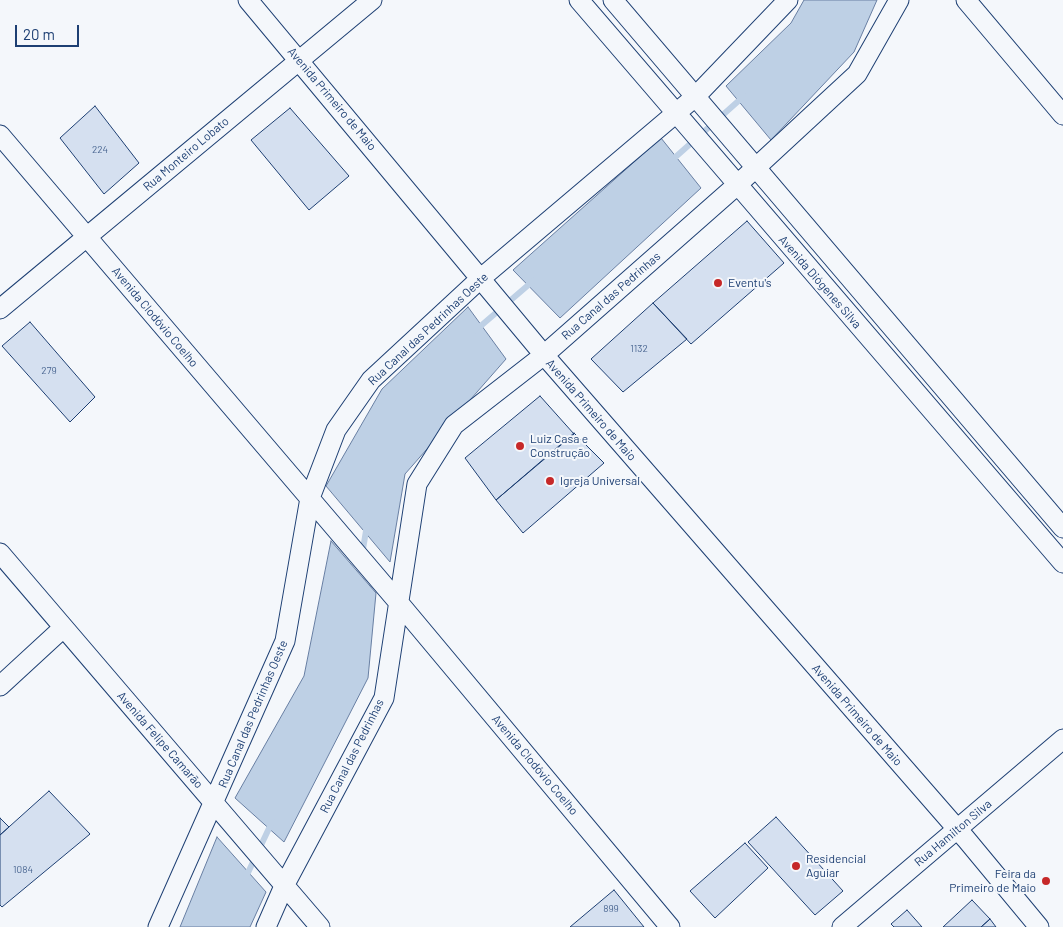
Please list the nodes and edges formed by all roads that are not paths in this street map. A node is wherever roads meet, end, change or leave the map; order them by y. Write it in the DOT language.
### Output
graph roads {
  1 [pos="248,0"];
  2 [pos="372,0"];
  3 [pos="579,0"];
  4 [pos="613,0"];
  5 [pos="788,0"];
  6 [pos="899,0"];
  7 [pos="966,0"];
  8 [pos="299,59"];
  9 [pos="695,97"];
  10 [pos="676,113"];
  11 [pos="1063,115"];
  12 [pos="0,135"];
  13 [pos="755,169"];
  14 [pos="737,185"];
  15 [pos="87,237"];
  16 [pos="486,286"];
  17 [pos="0,309"];
  18 [pos="544,355"];
  19 [pos="315,505"];
  20 [pos="1063,528"];
  21 [pos="0,553"];
  22 [pos="1063,564"];
  23 [pos="399,603"];
  24 [pos="63,628"];
  25 [pos="0,686"];
  26 [pos="1063,739"];
  27 [pos="220,808"];
  28 [pos="957,829"];
  29 [pos="279,879"];
  30 [pos="158,927"];
  31 [pos="266,927"];
  32 [pos="320,927"];
  33 [pos="670,927"];
  34 [pos="842,927"];
  35 [pos="1039,927"];
  1 -- 8 [label="street, Avenida Primeiro de Maio"];
  2 -- 8 [label="street, Rua Monteiro Lobato"];
  3 -- 10 [label="street, Avenida Diógenes Silva"];
  4 -- 9 [label="street, Avenida Diógenes Silva"];
  5 -- 9 [label="street, Rua Canal das Pedrinhas Oeste"];
  6 -- 13 [label="street, Rua Canal das Pedrinhas"];
  7 -- 11 [label="street"];
  8 -- 15 [label="street, Rua Monteiro Lobato"];
  8 -- 16 [label="street, Avenida Primeiro de Maio"];
  9 -- 10 [label="street, Rua Canal das Pedrinhas Oeste"];
  9 -- 13 [label="street, Avenida Diógenes Silva"];
  10 -- 14 [label="street, Avenida Diógenes Silva"];
  10 -- 16 [label="street, Rua Canal das Pedrinhas Oeste"];
  12 -- 15 [label="street, Avenida Clodóvio Coelho"];
  13 -- 14 [label="street, Rua Canal das Pedrinhas"];
  13 -- 20 [label="street, Avenida Diógenes Silva"];
  14 -- 18 [label="street, Rua Canal das Pedrinhas"];
  14 -- 22 [label="street, Avenida Diógenes Silva"];
  15 -- 17 [label="street, Rua Monteiro Lobato"];
  15 -- 19 [label="street, Avenida Clodóvio Coelho"];
  16 -- 18 [label="street, Avenida Primeiro de Maio"];
  16 -- 19 [label="street, Rua Canal das Pedrinhas Oeste"];
  18 -- 23 [label="street, Rua Canal das Pedrinhas"];
  18 -- 28 [label="street, Avenida Primeiro de Maio"];
  19 -- 23 [label="street, Avenida Clodóvio Coelho"];
  19 -- 27 [label="street, Rua Canal das Pedrinhas Oeste"];
  21 -- 24 [label="street, Avenida Felipe Camarão"];
  23 -- 29 [label="street, Rua Canal das Pedrinhas"];
  23 -- 33 [label="street, Avenida Clodóvio Coelho"];
  24 -- 25 [label="street"];
  24 -- 27 [label="street, Avenida Felipe Camarão"];
  26 -- 28 [label="street, Rua Hamilton Silva"];
  27 -- 29 [label="street, Avenida Felipe Camarão"];
  27 -- 30 [label="street, Rua Canal das Pedrinhas Oeste"];
  28 -- 34 [label="street, Rua Hamilton Silva"];
  28 -- 35 [label="street, Avenida Primeiro de Maio"];
  29 -- 31 [label="street, Rua Canal das Pedrinhas"];
  29 -- 32 [label="street, Avenida Felipe Camarão"];
}
